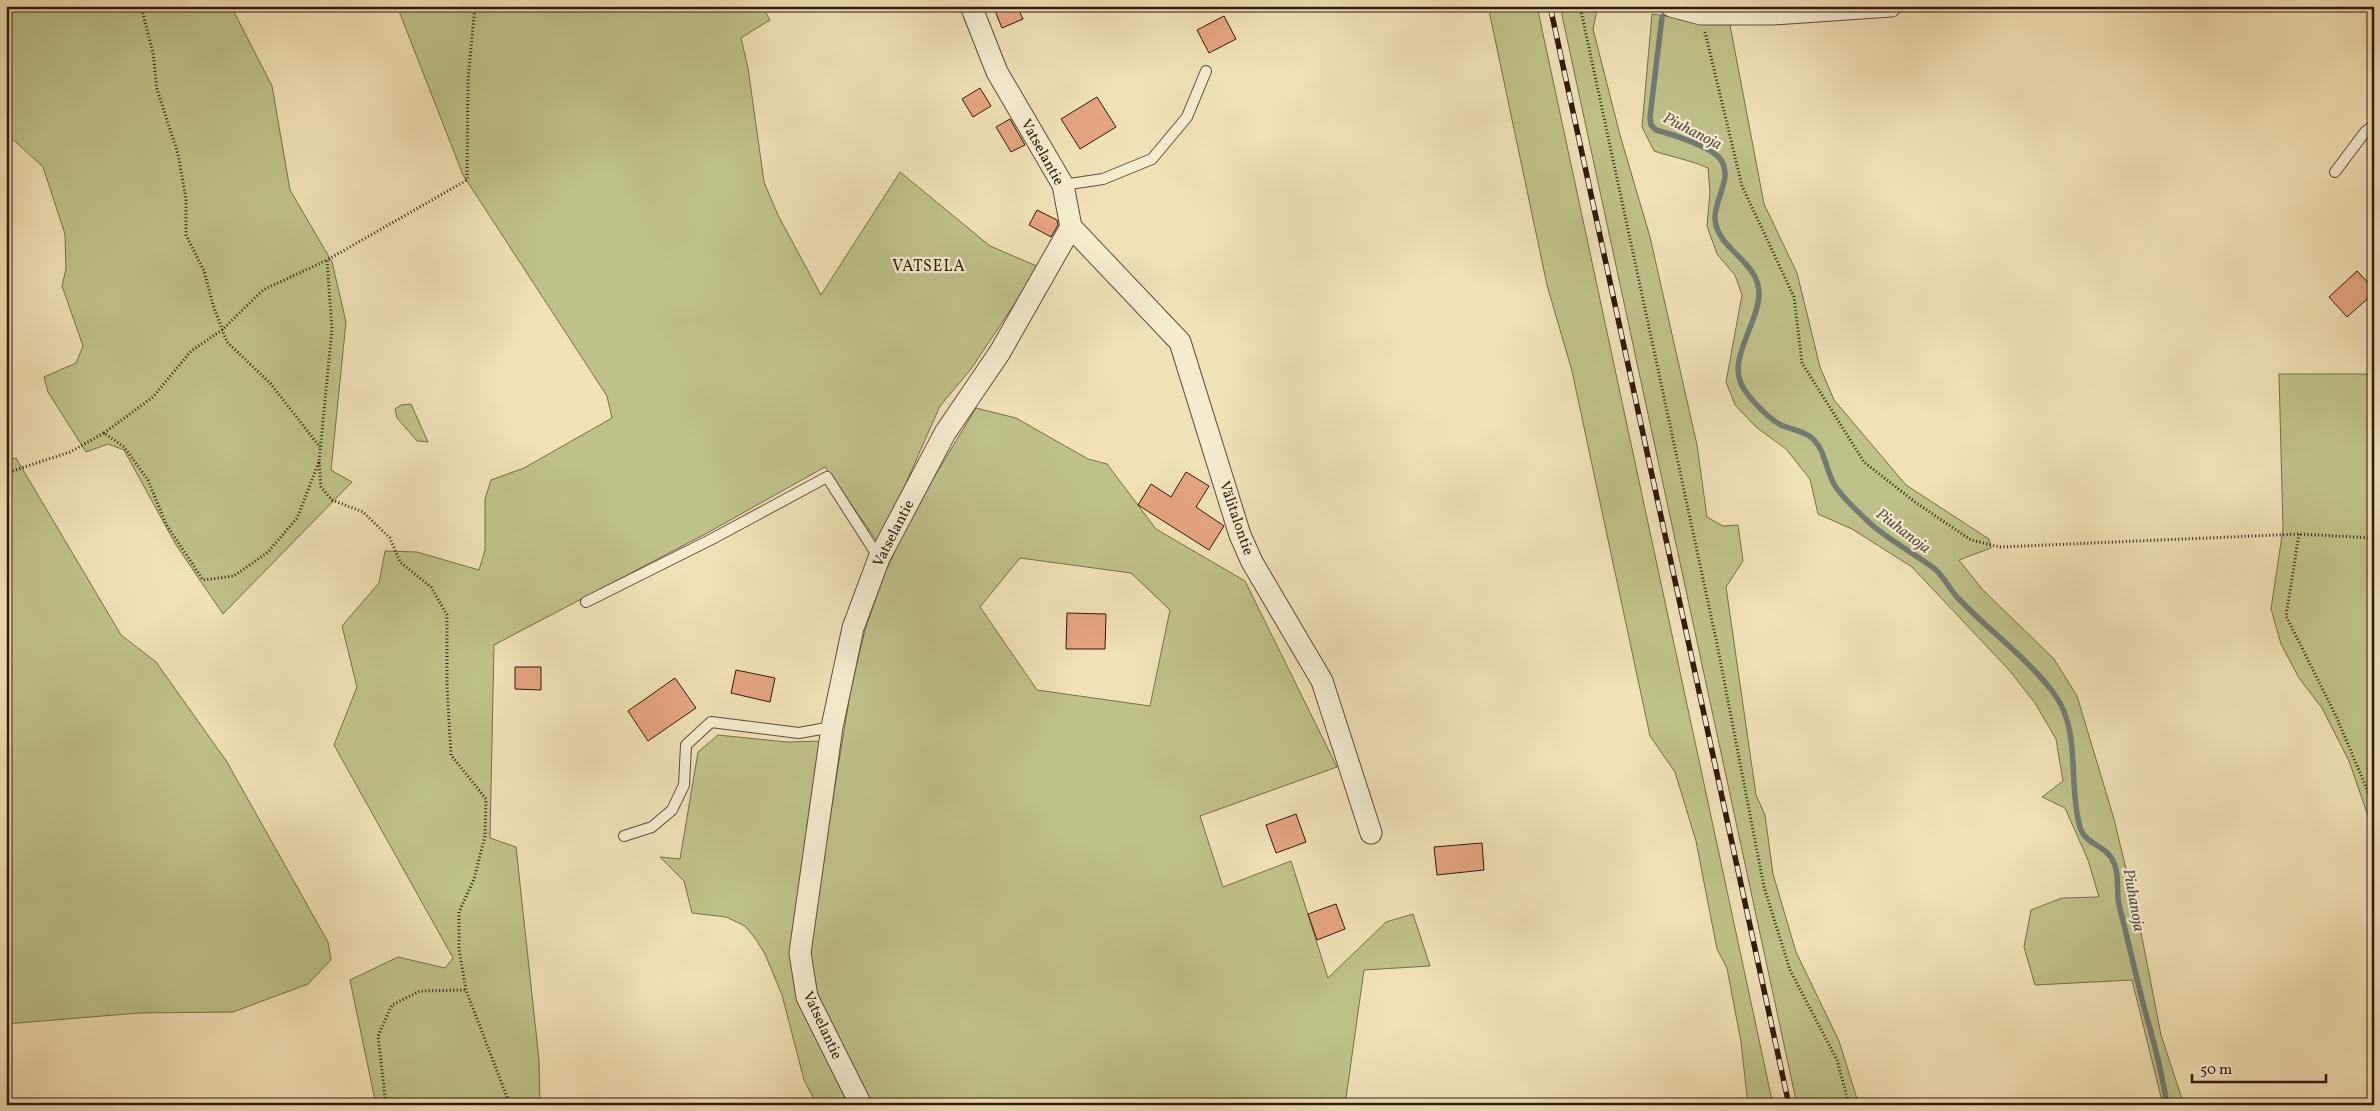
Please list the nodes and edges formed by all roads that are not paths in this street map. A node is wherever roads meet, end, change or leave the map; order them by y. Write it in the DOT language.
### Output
graph roads {
  1 [pos="971,6"];
  2 [pos="1671,6"];
  3 [pos="1891,6"];
  4 [pos="1206,71"];
  5 [pos="2374,125"];
  6 [pos="2335,172"];
  7 [pos="1063,185"];
  8 [pos="1071,227"];
  9 [pos="878,558"];
  10 [pos="586,602"];
  11 [pos="832,728"];
  12 [pos="1371,833"];
  13 [pos="624,836"];
  14 [pos="861,1105"];
  1 -- 7 [label="street, Vatselantie"];
  2 -- 3 [label="street"];
  4 -- 7 [label="lane"];
  5 -- 6 [label="lane"];
  7 -- 8 [label="street, Vatselantie"];
  8 -- 9 [label="street, Vatselantie"];
  8 -- 12 [label="street, Välitalontie"];
  9 -- 10 [label="lane"];
  9 -- 11 [label="street, Vatselantie"];
  11 -- 13 [label="lane"];
  11 -- 14 [label="street, Vatselantie"];
}
